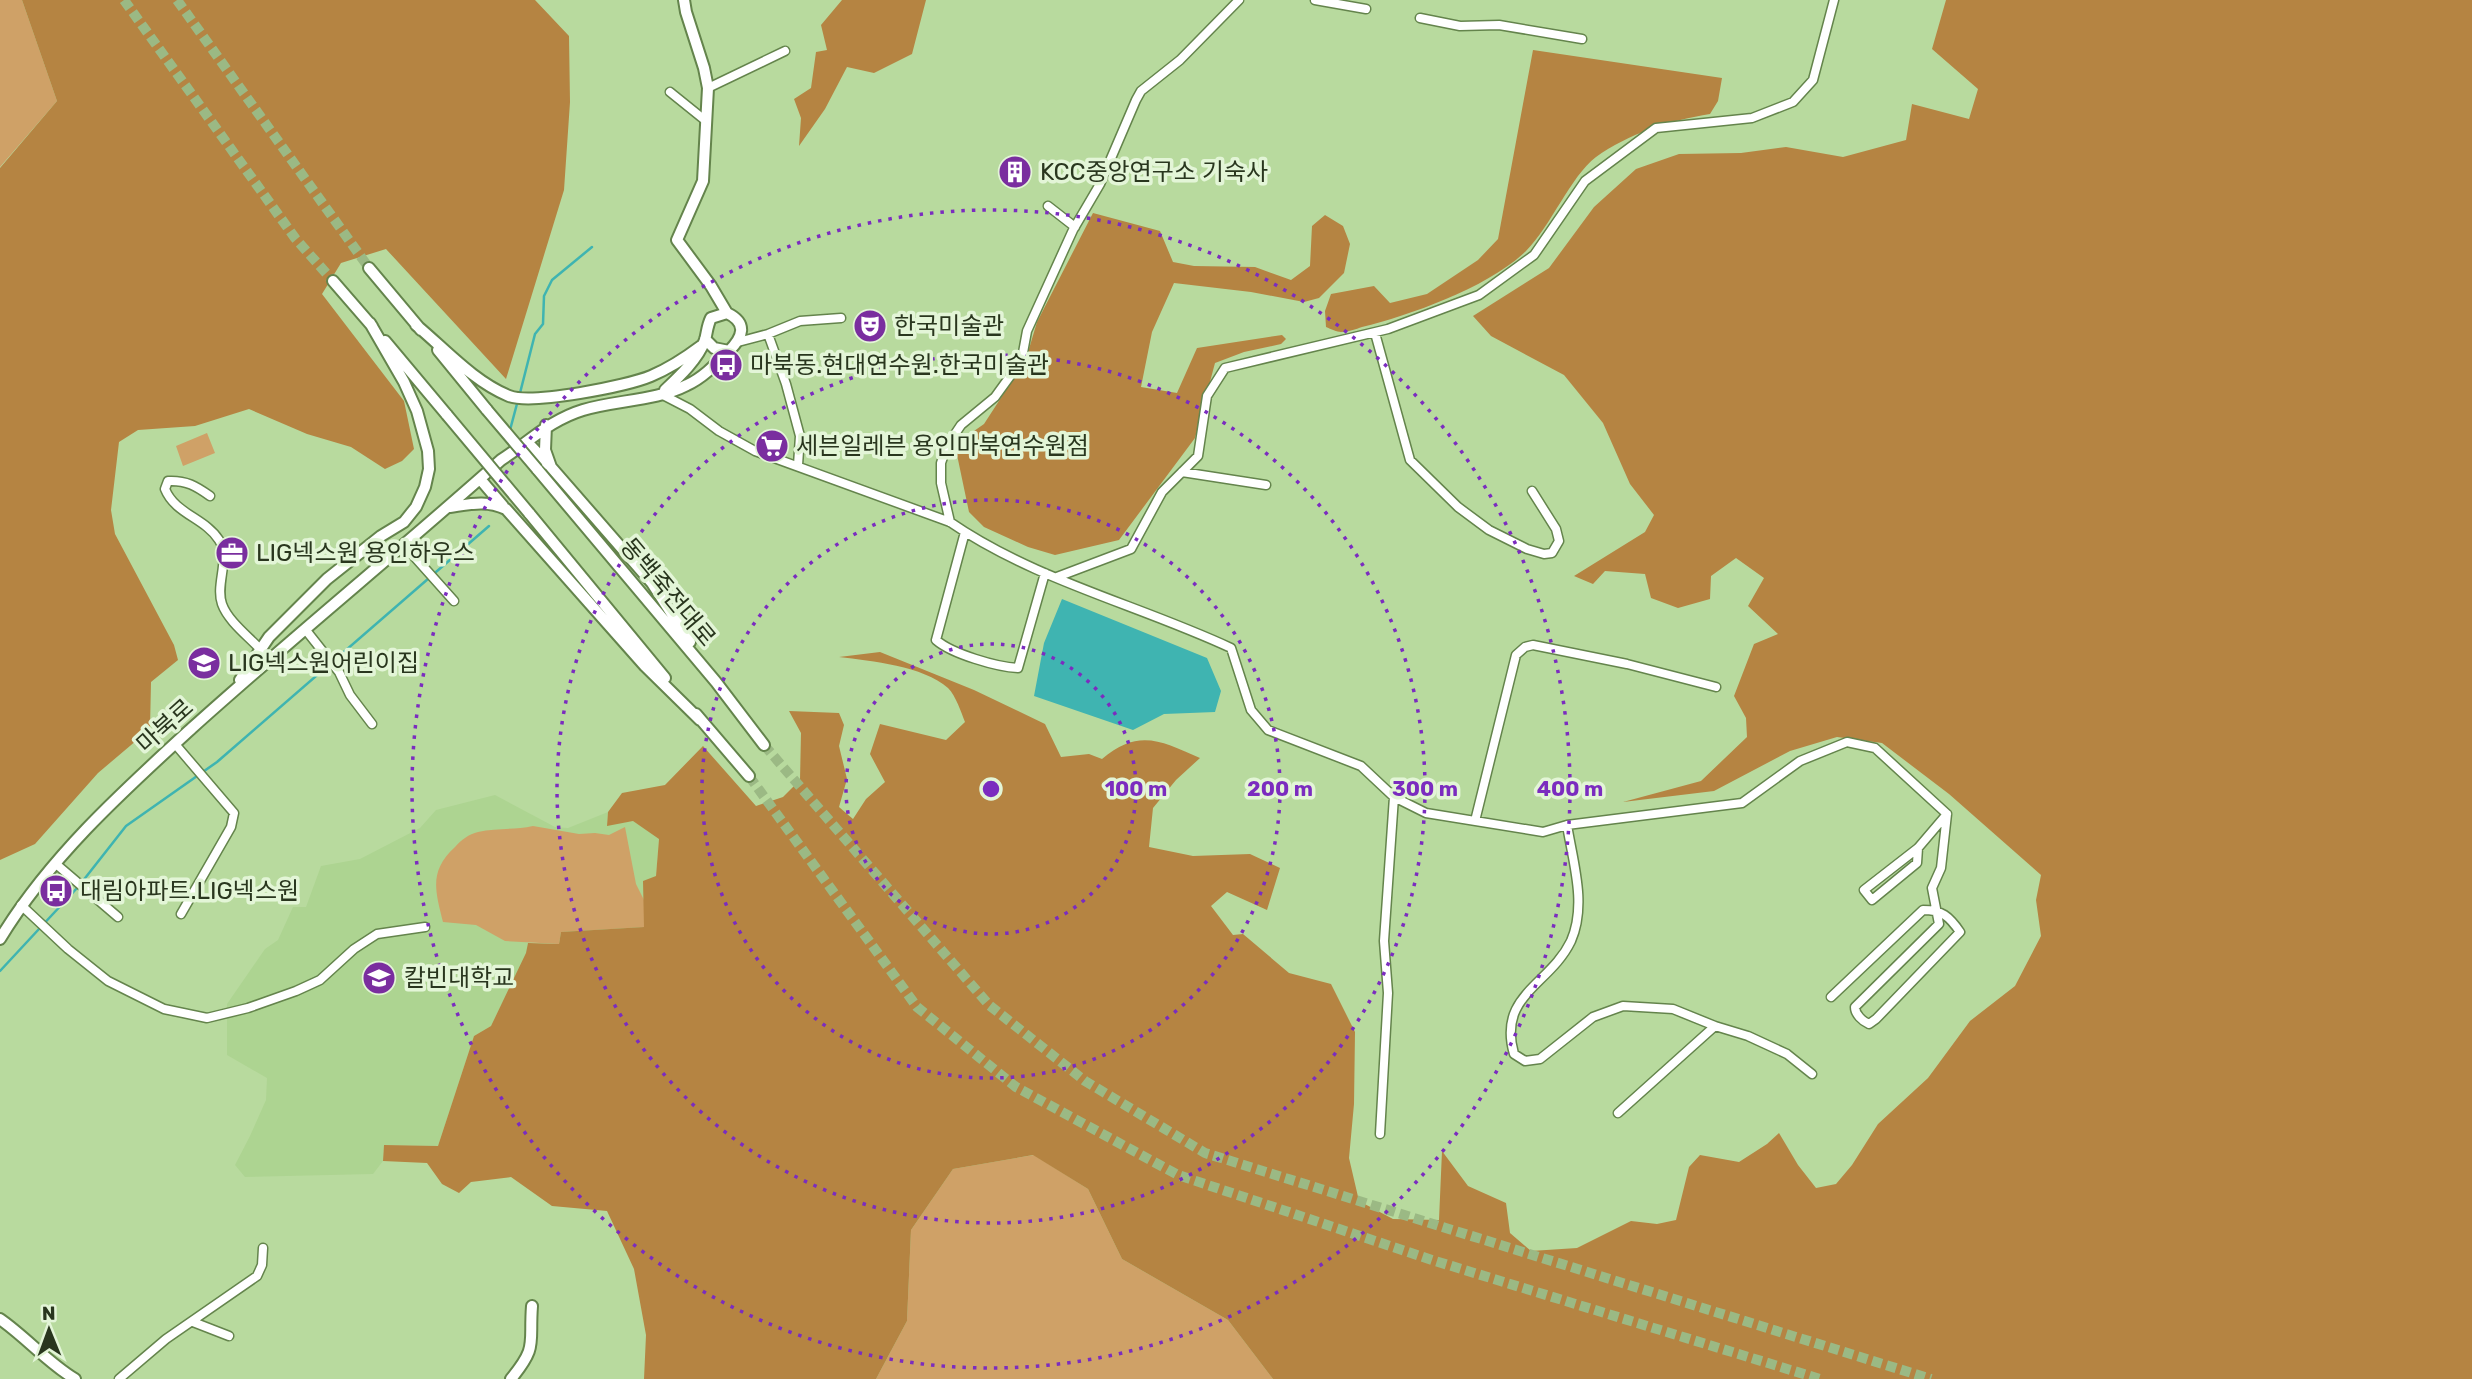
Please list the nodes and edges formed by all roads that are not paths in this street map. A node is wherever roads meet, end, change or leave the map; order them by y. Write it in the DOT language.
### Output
graph roads {
  1 [pos="684,0"];
  2 [pos="1239,0"];
  3 [pos="1315,0"];
  4 [pos="1834,0"];
  5 [pos="1366,9"];
  6 [pos="1420,18"];
  7 [pos="1582,39"];
  8 [pos="785,51"];
  9 [pos="708,88"];
  10 [pos="670,92"];
  11 [pos="706,121"];
  12 [pos="1048,206"];
  13 [pos="1075,227"];
  14 [pos="369,268"];
  15 [pos="333,281"];
  16 [pos="727,313"];
  17 [pos="841,318"];
  18 [pos="370,323"];
  19 [pos="416,325"];
  20 [pos="1375,332"];
  21 [pos="768,334"];
  22 [pos="703,342"];
  23 [pos="738,342"];
  24 [pos="729,351"];
  25 [pos="661,394"];
  26 [pos="546,425"];
  27 [pos="528,443"];
  28 [pos="798,465"];
  29 [pos="551,467"];
  30 [pos="1182,471"];
  31 [pos="480,479"];
  32 [pos="1266,485"];
  33 [pos="1532,491"];
  34 [pos="210,496"];
  35 [pos="448,508"];
  36 [pos="506,509"];
  37 [pos="950,522"];
  38 [pos="965,533"];
  39 [pos="404,545"];
  40 [pos="1045,573"];
  41 [pos="1057,577"];
  42 [pos="454,601"];
  43 [pos="305,629"];
  44 [pos="260,649"];
  45 [pos="716,682"];
  46 [pos="1716,687"];
  47 [pos="233,692"];
  48 [pos="700,720"];
  49 [pos="372,724"];
  50 [pos="175,744"];
  51 [pos="764,745"];
  52 [pos="749,776"];
  53 [pos="1394,797"];
  54 [pos="1947,814"];
  55 [pos="1475,821"];
  56 [pos="1567,825"];
  57 [pos="1918,848"];
  58 [pos="56,864"];
  59 [pos="21,905"];
  60 [pos="1937,910"];
  61 [pos="181,914"];
  62 [pos="118,917"];
  63 [pos="425,927"];
  64 [pos="0,939"];
  65 [pos="1831,997"];
  66 [pos="1715,1026"];
  67 [pos="1812,1074"];
  68 [pos="1618,1113"];
  69 [pos="1380,1134"];
  70 [pos="263,1248"];
  71 [pos="532,1307"];
  72 [pos="0,1319"];
  73 [pos="193,1322"];
  74 [pos="229,1336"];
  75 [pos="75,1379"];
  76 [pos="119,1379"];
  77 [pos="511,1379"];
  1 -- 9 [label="main road"];
  2 -- 13 [label="street"];
  3 -- 5 [label="street"];
  4 -- 20 [label="street"];
  6 -- 7 [label="street"];
  8 -- 9 [label="street"];
  9 -- 11 [label="main road"];
  10 -- 11 [label="street"];
  11 -- 16 [label="main road"];
  12 -- 13 [label="street"];
  13 -- 37 [label="street"];
  14 -- 19 [label="main road"];
  15 -- 18 [label="main road"];
  16 -- 22 [label="main road"];
  16 -- 23 [label="main road"];
  17 -- 21 [label="street"];
  18 -- 44 [label="main road"];
  18 -- 48 [label="main road, bridge"];
  19 -- 22 [label="main road"];
  19 -- 45 [label="main road, 동백죽전대로, bridge"];
  20 -- 30 [label="street"];
  20 -- 33 [label="street"];
  21 -- 23 [label="street"];
  21 -- 28 [label="street"];
  22 -- 24 [label="main road"];
  22 -- 25 [label="main road"];
  23 -- 24 [label="main road"];
  24 -- 25 [label="main road, 마북로"];
  25 -- 26 [label="main road, 마북로"];
  25 -- 28 [label="street"];
  26 -- 27 [label="main road, 마북로"];
  26 -- 29 [label="main road"];
  27 -- 29 [label="main road"];
  27 -- 31 [label="main road, 마북로"];
  28 -- 37 [label="street"];
  29 -- 45 [label="main road"];
  30 -- 32 [label="street"];
  30 -- 41 [label="street"];
  31 -- 35 [label="main road, 마북로"];
  31 -- 36 [label="main road"];
  34 -- 44 [label="street"];
  35 -- 36 [label="main road"];
  35 -- 39 [label="main road, 마북로"];
  36 -- 48 [label="main road"];
  37 -- 38 [label="street"];
  38 -- 40 [label="street"];
  38 -- 40 [label="street"];
  39 -- 42 [label="street"];
  39 -- 43 [label="main road, 마북로"];
  40 -- 41 [label="street"];
  41 -- 53 [label="street"];
  43 -- 47 [label="main road, 마북로"];
  43 -- 49 [label="street"];
  44 -- 47 [label="main road"];
  45 -- 51 [label="main road, 동백죽전대로"];
  46 -- 55 [label="street"];
  47 -- 50 [label="main road, 마북로"];
  48 -- 52 [label="main road"];
  50 -- 58 [label="main road, 마북로"];
  50 -- 61 [label="street"];
  53 -- 55 [label="street"];
  53 -- 69 [label="street"];
  54 -- 56 [label="street"];
  54 -- 57 [label="street"];
  54 -- 60 [label="street"];
  55 -- 56 [label="street"];
  56 -- 66 [label="street"];
  57 -- 57 [label="street"];
  58 -- 59 [label="main road, 마북로"];
  58 -- 62 [label="street"];
  59 -- 63 [label="street"];
  59 -- 64 [label="main road, 마북로"];
  60 -- 60 [label="street"];
  60 -- 65 [label="street"];
  66 -- 67 [label="street"];
  66 -- 68 [label="street"];
  70 -- 73 [label="street"];
  71 -- 77 [label="main road"];
  72 -- 75 [label="main road"];
  73 -- 74 [label="street"];
  73 -- 76 [label="street"];
}
